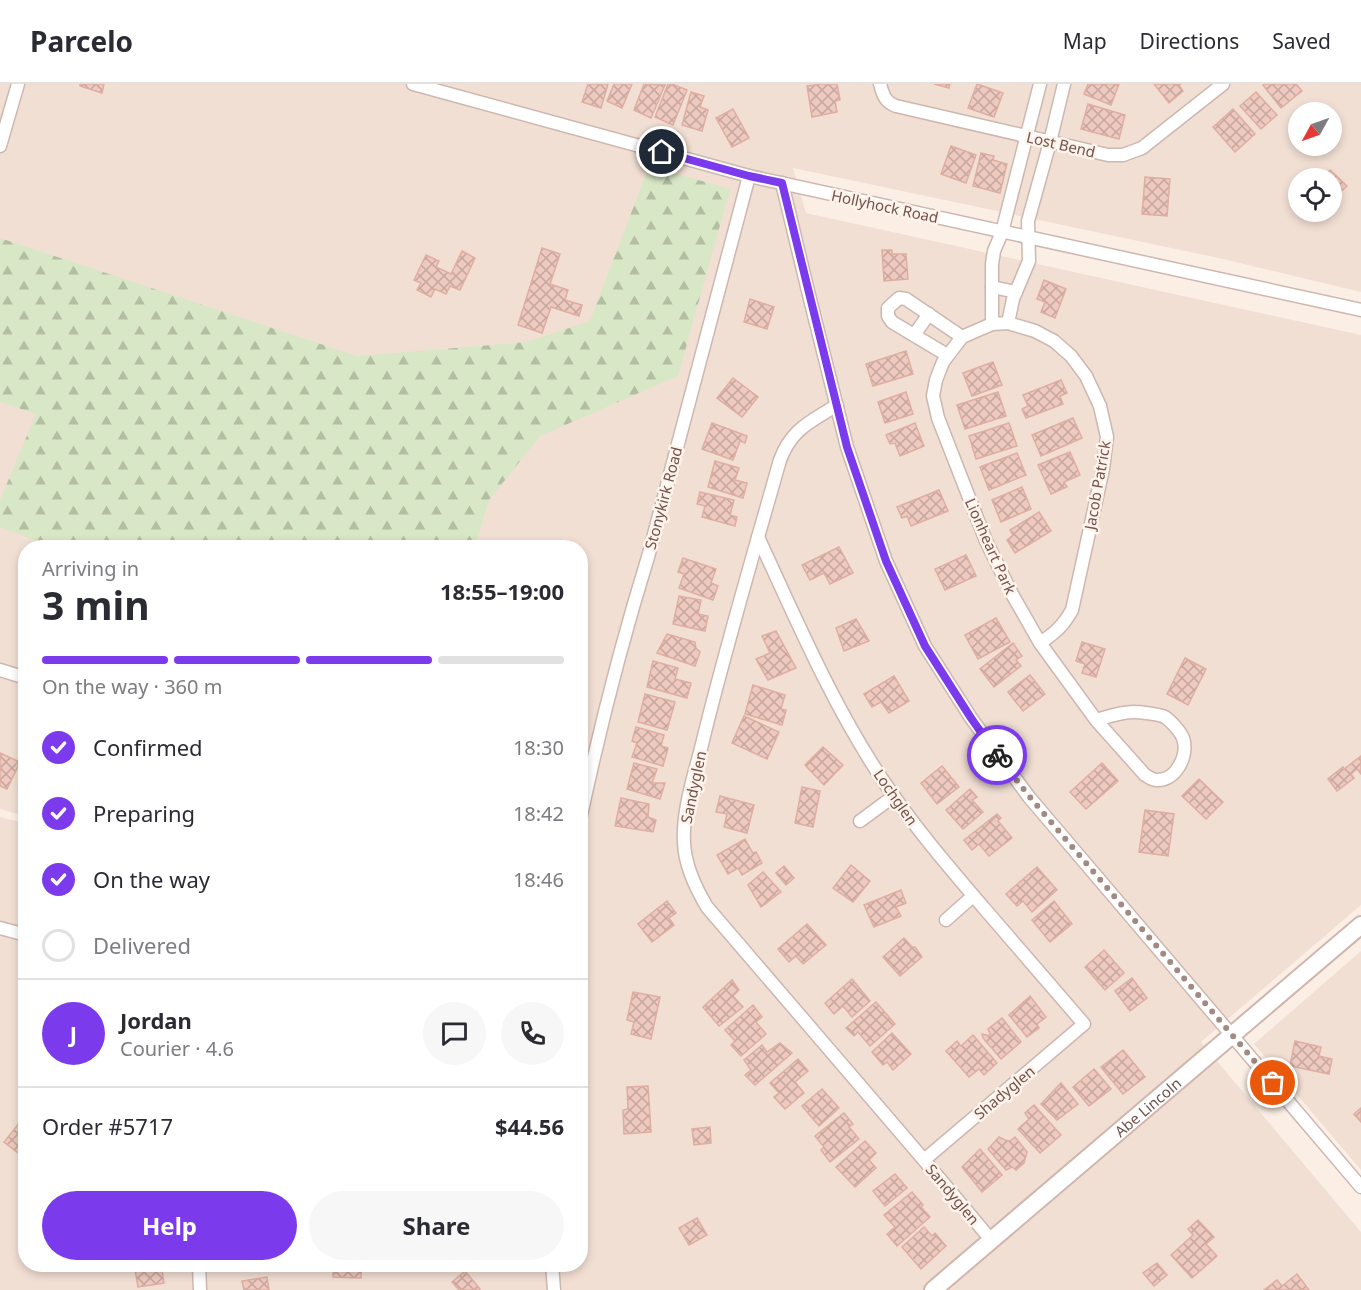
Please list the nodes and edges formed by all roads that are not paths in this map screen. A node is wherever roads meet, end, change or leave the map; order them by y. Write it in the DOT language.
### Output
graph roads {
  1 [pos="18,84"];
  2 [pos="413,84"];
  3 [pos="1040,84"];
  4 [pos="1064,84"];
  5 [pos="1223,84"];
  6 [pos="881,89"];
  7 [pos="1026,136"];
  8 [pos="1050,142"];
  9 [pos="0,146"];
  10 [pos="749,176"];
  11 [pos="782,183"];
  12 [pos="1002,232"];
  13 [pos="1029,238"];
  14 [pos="992,287"];
  15 [pos="1016,292"];
  16 [pos="1361,310"];
  17 [pos="929,314"];
  18 [pos="1008,323"];
  19 [pos="992,324"];
  20 [pos="914,335"];
  21 [pos="962,337"];
  22 [pos="947,355"];
  23 [pos="837,405"];
  24 [pos="758,537"];
  25 [pos="1040,643"];
  26 [pos="0,670"];
  27 [pos="18,676"];
  28 [pos="1096,720"];
  29 [pos="588,787"];
  30 [pos="894,796"];
  31 [pos="860,821"];
  32 [pos="973,896"];
  33 [pos="946,920"];
  34 [pos="1361,925"];
  35 [pos="0,928"];
  36 [pos="18,933"];
  37 [pos="1084,1024"];
  38 [pos="1233,1035"];
  39 [pos="924,1160"];
  40 [pos="1361,1187"];
  41 [pos="992,1240"];
  42 [pos="199,1272"];
  43 [pos="553,1272"];
  44 [pos="200,1290"];
  45 [pos="554,1290"];
  46 [pos="933,1290"];
  1 -- 9 [label="street"];
  2 -- 10 [label="street, Hollyhock Road"];
  3 -- 7 [label="street"];
  4 -- 8 [label="street"];
  5 -- 8 [label="street, Lost Bend"];
  6 -- 7 [label="street, Lost Bend"];
  7 -- 8 [label="street, Lost Bend"];
  7 -- 12 [label="street"];
  8 -- 13 [label="street"];
  10 -- 11 [label="street, Hollyhock Road"];
  10 -- 29 [label="street, Stonykirk Road"];
  11 -- 12 [label="street, Hollyhock Road"];
  11 -- 23 [label="street"];
  12 -- 13 [label="street, Hollyhock Road"];
  12 -- 14 [label="street"];
  13 -- 15 [label="street"];
  13 -- 16 [label="street, Hollyhock Road"];
  14 -- 15 [label="street"];
  14 -- 19 [label="street"];
  15 -- 18 [label="street"];
  17 -- 20 [label="street"];
  17 -- 20 [label="street"];
  17 -- 21 [label="street"];
  18 -- 19 [label="street, Jacob Patrick"];
  18 -- 25 [label="street, Jacob Patrick"];
  19 -- 21 [label="street, Lionheart Park"];
  20 -- 22 [label="street"];
  21 -- 22 [label="street, Lionheart Park"];
  22 -- 25 [label="street, Lionheart Park"];
  23 -- 24 [label="street, Sandyglen"];
  23 -- 38 [label="street"];
  24 -- 30 [label="street, Lochglen"];
  24 -- 39 [label="street, Sandyglen"];
  25 -- 28 [label="street, Lionheart Park"];
  26 -- 27 [label="street"];
  28 -- 28 [label="street, Lionheart Park"];
  30 -- 31 [label="street"];
  30 -- 32 [label="street, Lochglen"];
  32 -- 33 [label="street"];
  32 -- 37 [label="street, Lochglen"];
  34 -- 38 [label="street, Abe Lincoln"];
  35 -- 36 [label="street"];
  37 -- 39 [label="street, Shadyglen"];
  38 -- 40 [label="street"];
  38 -- 41 [label="street, Abe Lincoln"];
  39 -- 41 [label="street, Sandyglen"];
  41 -- 46 [label="street, Abe Lincoln"];
  42 -- 44 [label="street"];
  43 -- 45 [label="street"];
}
